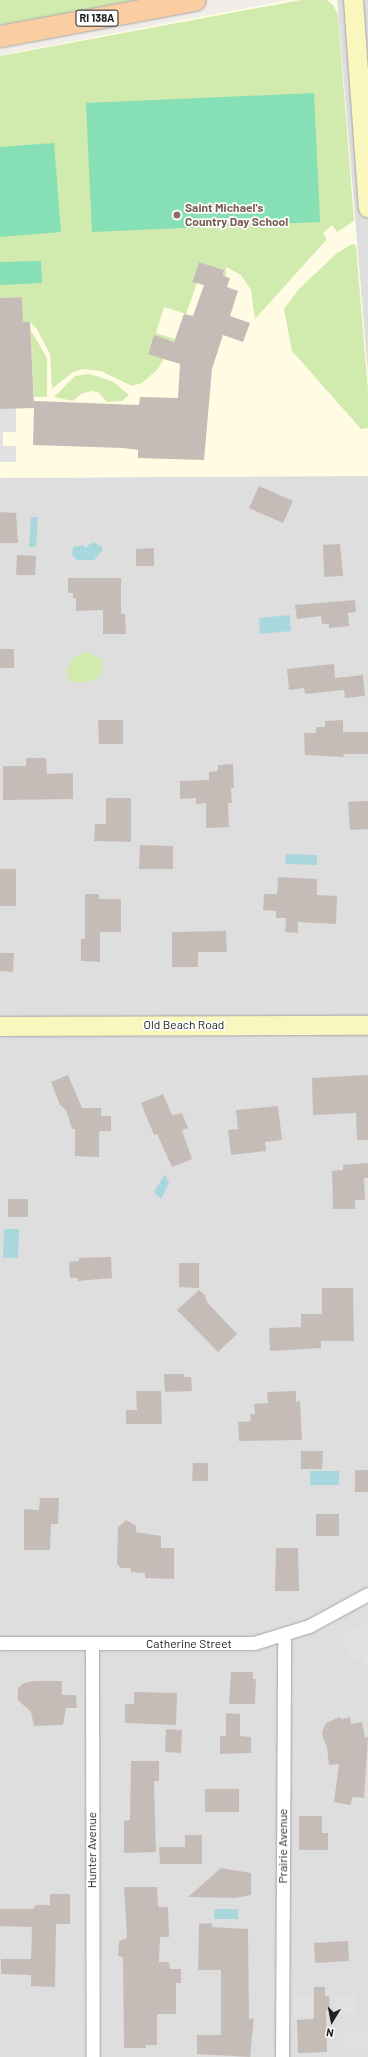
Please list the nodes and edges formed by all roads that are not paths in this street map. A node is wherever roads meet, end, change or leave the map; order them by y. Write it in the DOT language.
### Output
graph roads {
  1 [pos="195,0"];
  2 [pos="353,0"];
  3 [pos="0,36"];
  4 [pos="368,207"];
  5 [pos="368,1025"];
  6 [pos="0,1026"];
  7 [pos="368,1594"];
  8 [pos="284,1635"];
  9 [pos="0,1643"];
  10 [pos="92,1644"];
  11 [pos="93,2057"];
  12 [pos="282,2057"];
  1 -- 3 [label="main road, RI 138A"];
  2 -- 4 [label="street"];
  5 -- 6 [label="street, Old Beach Road"];
  7 -- 8 [label="street, Catherine Street"];
  8 -- 10 [label="street, Catherine Street"];
  8 -- 12 [label="street, Prairie Avenue"];
  9 -- 10 [label="street, Catherine Street"];
  10 -- 11 [label="street, Hunter Avenue"];
}
